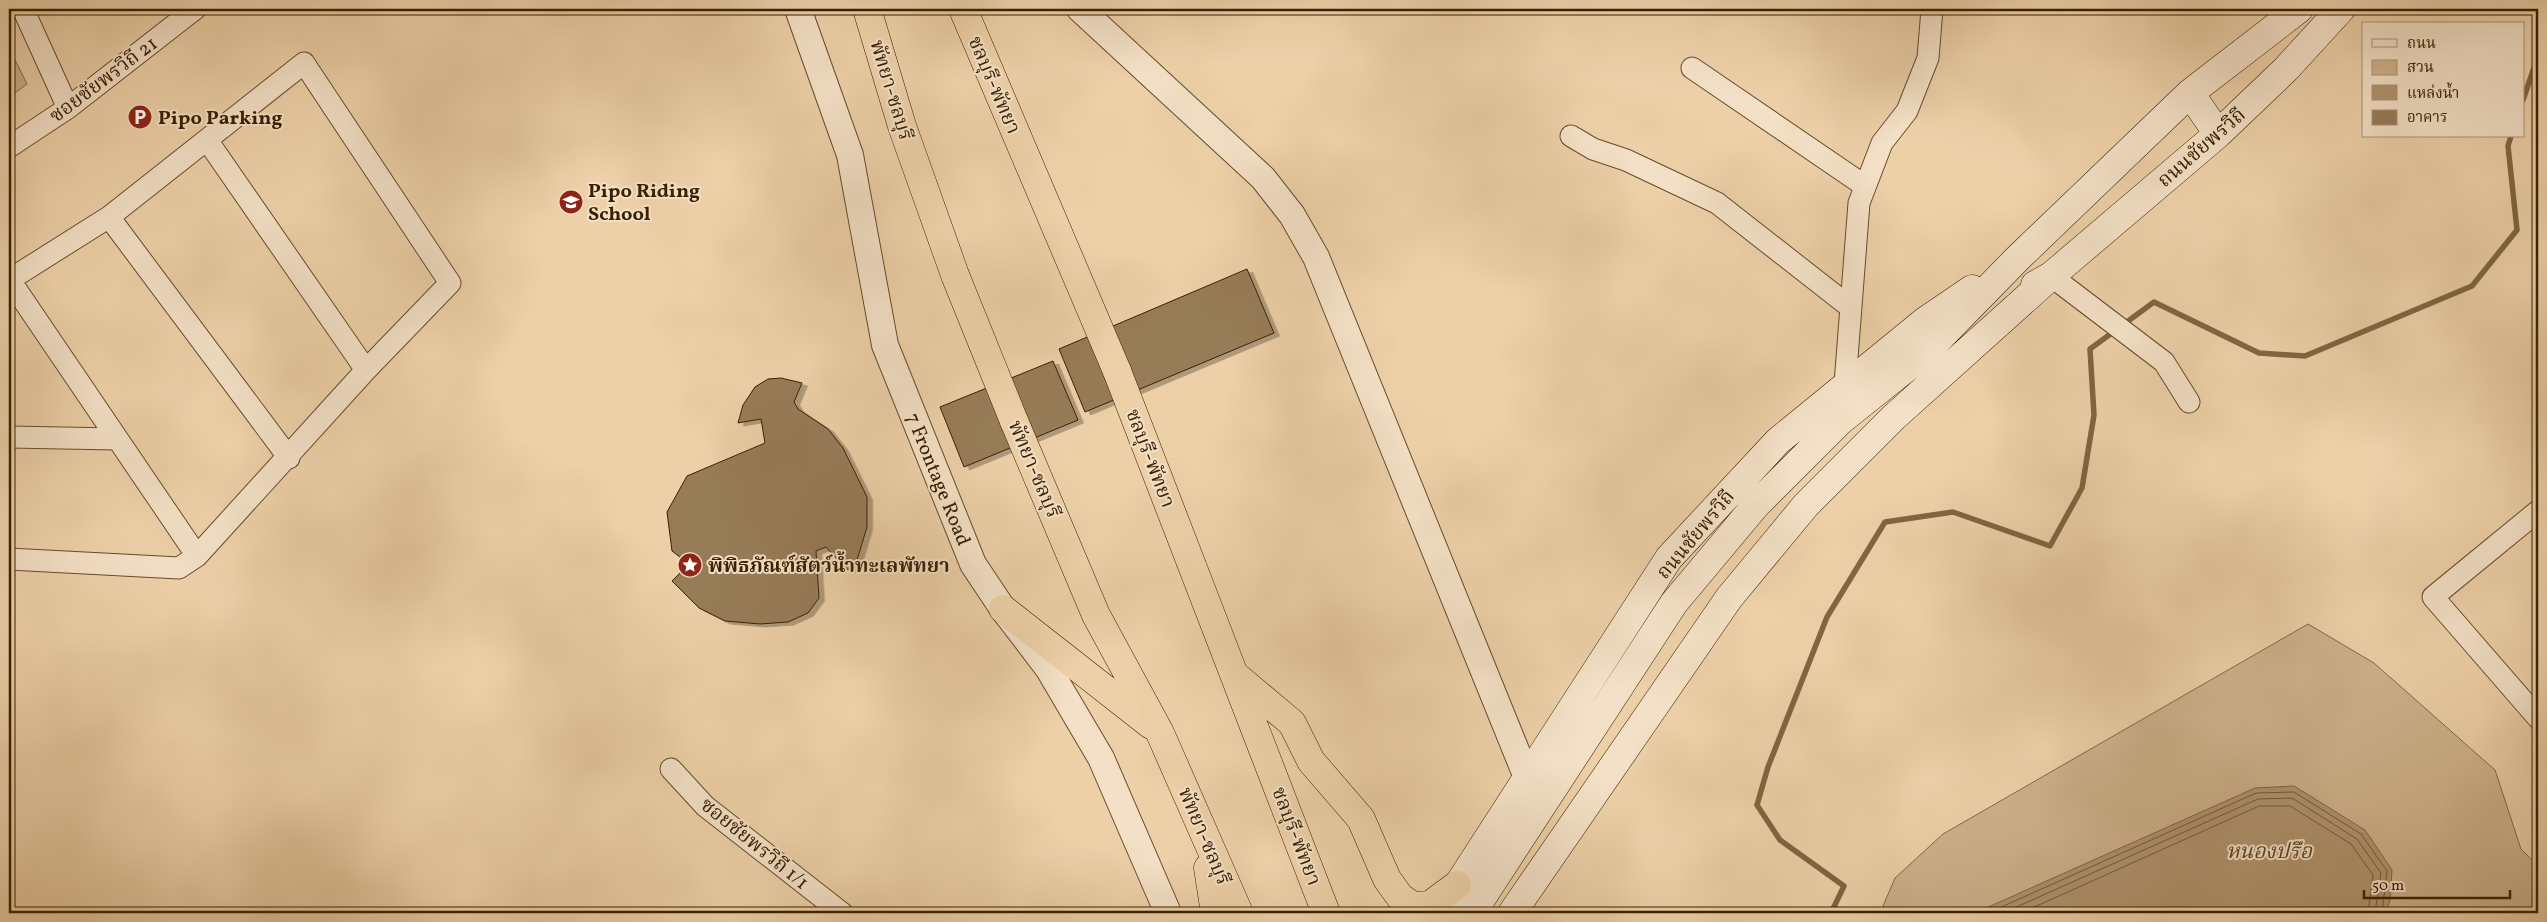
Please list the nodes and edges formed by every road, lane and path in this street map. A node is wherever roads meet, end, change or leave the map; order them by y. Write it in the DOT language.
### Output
graph roads {
  1 [pos="23,9"];
  2 [pos="193,9"];
  3 [pos="798,9"];
  4 [pos="867,9"];
  5 [pos="963,9"];
  6 [pos="1080,9"];
  7 [pos="1932,9"];
  8 [pos="2299,9"];
  9 [pos="2341,9"];
  10 [pos="1692,68"];
  11 [pos="2190,93"];
  12 [pos="68,108"];
  13 [pos="2218,134"];
  14 [pos="1571,136"];
  15 [pos="207,140"];
  16 [pos="9,147"];
  17 [pos="1865,186"];
  18 [pos="109,217"];
  19 [pos="2018,258"];
  20 [pos="2051,276"];
  21 [pos="9,280"];
  22 [pos="1850,306"];
  23 [pos="1940,338"];
  24 [pos="366,370"];
  25 [pos="1846,384"];
  26 [pos="2189,402"];
  27 [pos="9,437"];
  28 [pos="116,439"];
  29 [pos="289,458"];
  30 [pos="2538,511"];
  31 [pos="197,556"];
  32 [pos="9,559"];
  33 [pos="1003,609"];
  34 [pos="1233,674"];
  35 [pos="2538,718"];
  36 [pos="1160,732"];
  37 [pos="672,769"];
  38 [pos="1528,780"];
  39 [pos="1201,828"];
  40 [pos="1457,885"];
  41 [pos="1474,910"];
  42 [pos="842,913"];
  43 [pos="1168,913"];
  44 [pos="1215,913"];
  45 [pos="1239,913"];
  46 [pos="1326,913"];
  47 [pos="1441,913"];
  48 [pos="1512,913"];
  1 -- 12 [label="street"];
  2 -- 12 [label="street, ซอยชัยพรวิถี 21"];
  3 -- 33 [label="street, 7 Frontage Road"];
  4 -- 36 [label="highway, พัทยา-ชลบุรี"];
  5 -- 34 [label="highway, ชลบุรี-พัทยา"];
  6 -- 38 [label="street"];
  7 -- 17 [label="street"];
  8 -- 11 [label="main road, ถนนชัยพรวิถี"];
  9 -- 13 [label="main road, ถนนชัยพรวิถี"];
  10 -- 17 [label="street"];
  11 -- 13 [label="main road"];
  11 -- 19 [label="main road, ถนนชัยพรวิถี"];
  12 -- 16 [label="street, ซอยชัยพรวิถี 21"];
  13 -- 20 [label="main road, ถนนชัยพรวิถี"];
  14 -- 22 [label="street"];
  15 -- 18 [label="street"];
  15 -- 24 [label="street"];
  15 -- 24 [label="street"];
  17 -- 22 [label="street"];
  18 -- 21 [label="street"];
  18 -- 29 [label="street"];
  19 -- 23 [label="main road, ถนนชัยพรวิถี"];
  19 -- 25 [label="main road, ถนนชัยพรวิถี"];
  20 -- 23 [label="main road, ถนนชัยพรวิถี"];
  20 -- 26 [label="street"];
  20 -- 48 [label="main road, ถนนชัยพรวิถี"];
  21 -- 28 [label="street"];
  22 -- 25 [label="street"];
  23 -- 41 [label="main road, ถนนชัยพรวิถี"];
  24 -- 29 [label="street"];
  25 -- 38 [label="main road, ถนนชัยพรวิถี"];
  27 -- 28 [label="street"];
  28 -- 31 [label="street"];
  29 -- 31 [label="street"];
  30 -- 35 [label="street"];
  31 -- 32 [label="street"];
  33 -- 36 [label="highway"];
  33 -- 43 [label="street, 7 Frontage Road"];
  34 -- 40 [label="highway"];
  34 -- 46 [label="highway, ชลบุรี-พัทยา"];
  36 -- 39 [label="highway, พัทยา-ชลบุรี"];
  37 -- 42 [label="street, ซอยชัยพรวิถี 1/1"];
  38 -- 40 [label="main road, ถนนชัยพรวิถี"];
  39 -- 44 [label="highway"];
  39 -- 45 [label="highway, พัทยา-ชลบุรี"];
  40 -- 47 [label="main road, ถนนชัยพรวิถี"];
}
